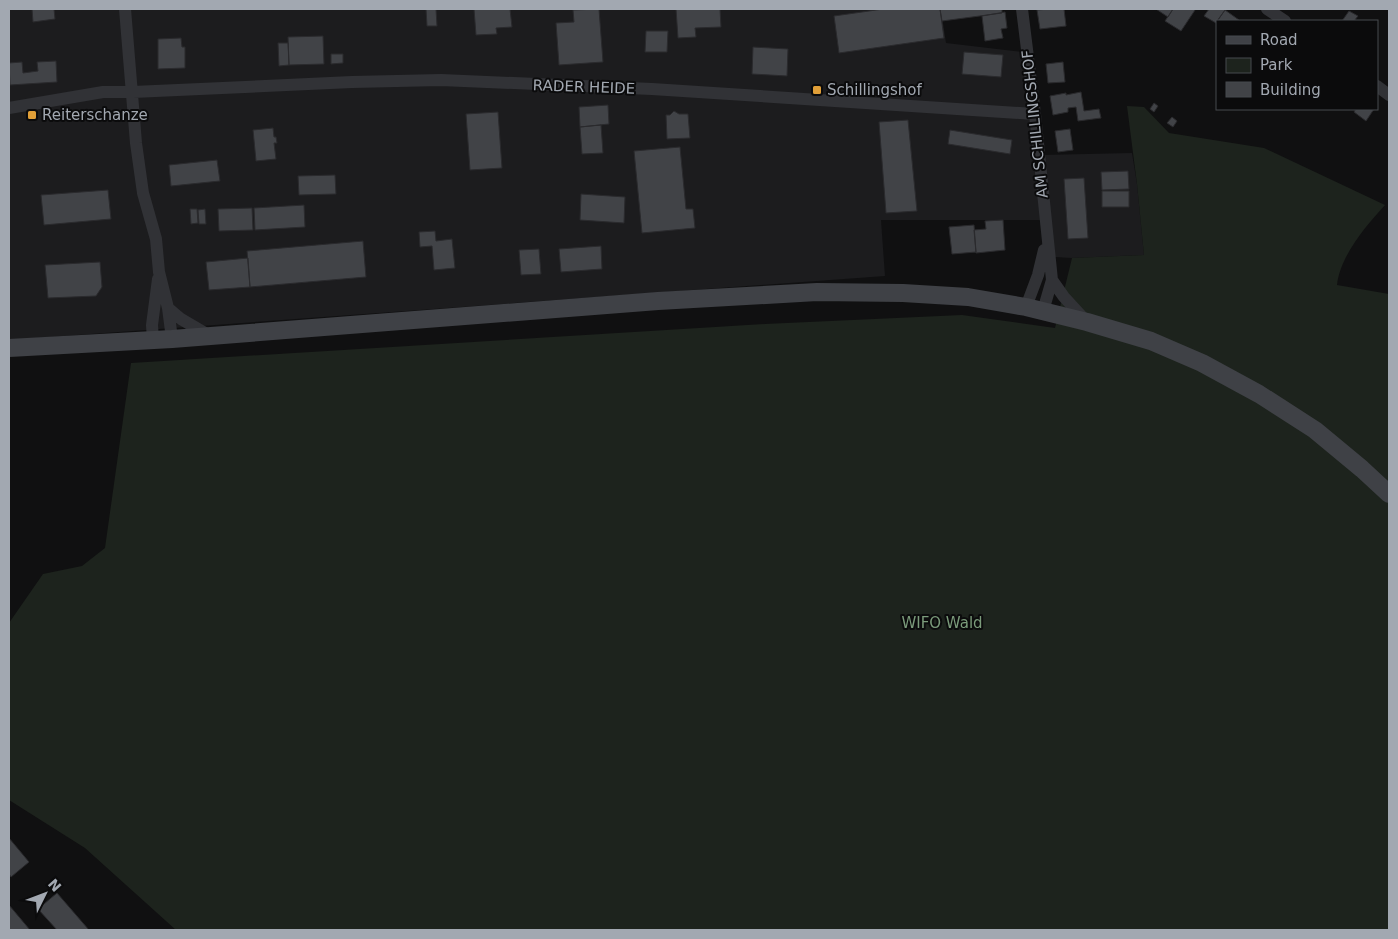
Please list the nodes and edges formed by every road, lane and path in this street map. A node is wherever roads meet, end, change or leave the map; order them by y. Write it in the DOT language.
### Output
graph roads {
  1 [pos="125,9"];
  2 [pos="1022,9"];
  3 [pos="1267,9"];
  4 [pos="1284,20"];
  5 [pos="1378,87"];
  6 [pos="133,92"];
  7 [pos="1389,95"];
  8 [pos="9,108"];
  9 [pos="1035,114"];
  10 [pos="1047,240"];
  11 [pos="159,272"];
  12 [pos="1052,280"];
  13 [pos="168,308"];
  14 [pos="1035,309"];
  15 [pos="1087,322"];
  16 [pos="210,336"];
  17 [pos="172,339"];
  18 [pos="153,340"];
  19 [pos="9,348"];
  20 [pos="1389,494"];
  1 -- 6 [label="street"];
  2 -- 9 [label="street, AM SCHILLINGSHOF"];
  3 -- 4 [label="street"];
  5 -- 7 [label="street"];
  6 -- 8 [label="street, RADER HEIDE"];
  6 -- 9 [label="street, RADER HEIDE"];
  6 -- 11 [label="street"];
  9 -- 10 [label="street, AM SCHILLINGSHOF"];
  10 -- 12 [label="street, AM SCHILLINGSHOF"];
  10 -- 14 [label="street, AM SCHILLINGSHOF"];
  11 -- 13 [label="street"];
  11 -- 18 [label="street"];
  12 -- 14 [label="street, AM SCHILLINGSHOF"];
  12 -- 15 [label="street, AM SCHILLINGSHOF"];
  13 -- 16 [label="street"];
  13 -- 17 [label="street"];
  14 -- 15 [label="main road"];
  14 -- 16 [label="main road"];
  15 -- 20 [label="main road"];
  16 -- 17 [label="main road"];
  17 -- 18 [label="main road"];
  18 -- 19 [label="main road"];
}
